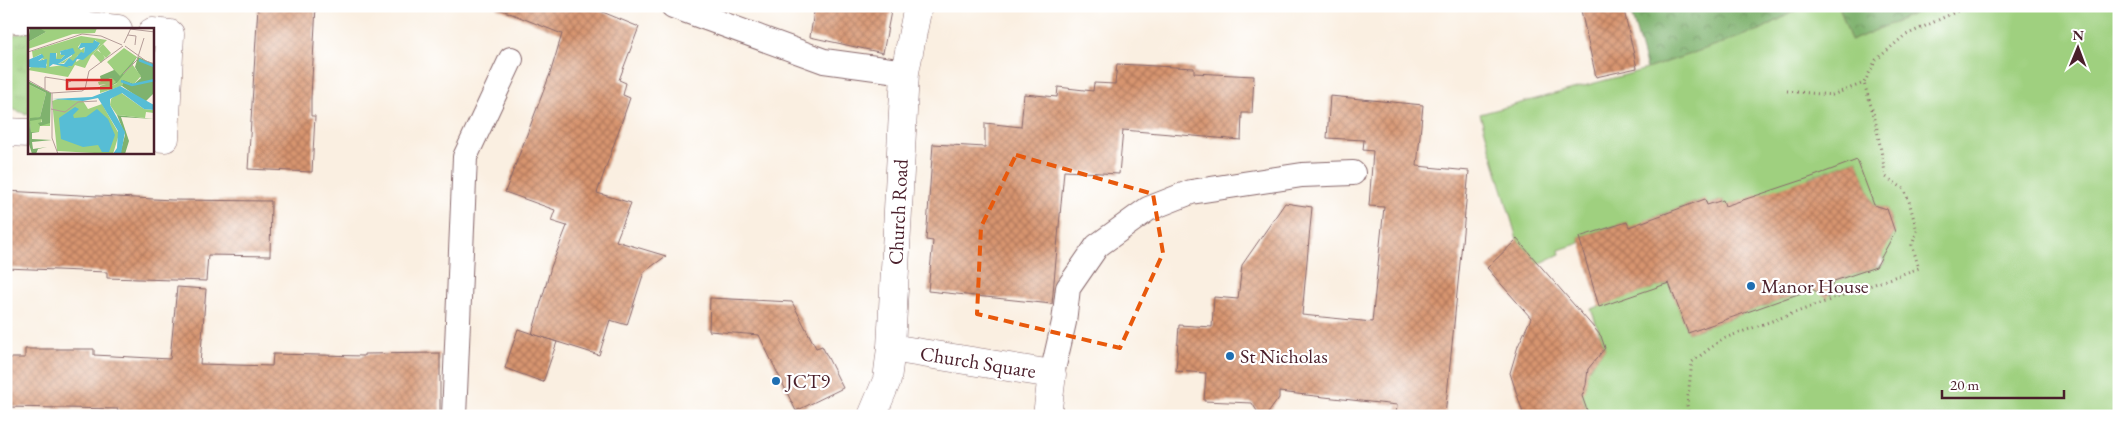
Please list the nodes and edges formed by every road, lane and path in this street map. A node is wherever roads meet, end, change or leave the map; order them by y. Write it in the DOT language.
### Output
graph roads {
  1 [pos="673,6"];
  2 [pos="918,6"];
  3 [pos="1968,6"];
  4 [pos="6,18"];
  5 [pos="108,28"];
  6 [pos="154,32"];
  7 [pos="511,59"];
  8 [pos="905,72"];
  9 [pos="1864,83"];
  10 [pos="1787,91"];
  11 [pos="6,132"];
  12 [pos="28,132"];
  13 [pos="154,137"];
  14 [pos="1353,173"];
  15 [pos="891,348"];
  16 [pos="1052,374"];
  17 [pos="454,416"];
  18 [pos="872,416"];
  19 [pos="1047,416"];
  20 [pos="1689,416"];
  1 -- 8 [label="lane"];
  2 -- 8 [label="street, Church Road"];
  3 -- 9 [label="path"];
  4 -- 5 [label="street"];
  6 -- 13 [label="street"];
  7 -- 17 [label="lane"];
  8 -- 15 [label="street, Church Road"];
  9 -- 10 [label="path"];
  9 -- 20 [label="path"];
  11 -- 12 [label="street"];
  14 -- 16 [label="lane"];
  15 -- 16 [label="street, Church Square"];
  15 -- 18 [label="street, Church Road"];
  16 -- 19 [label="street, Church Square"];
}
